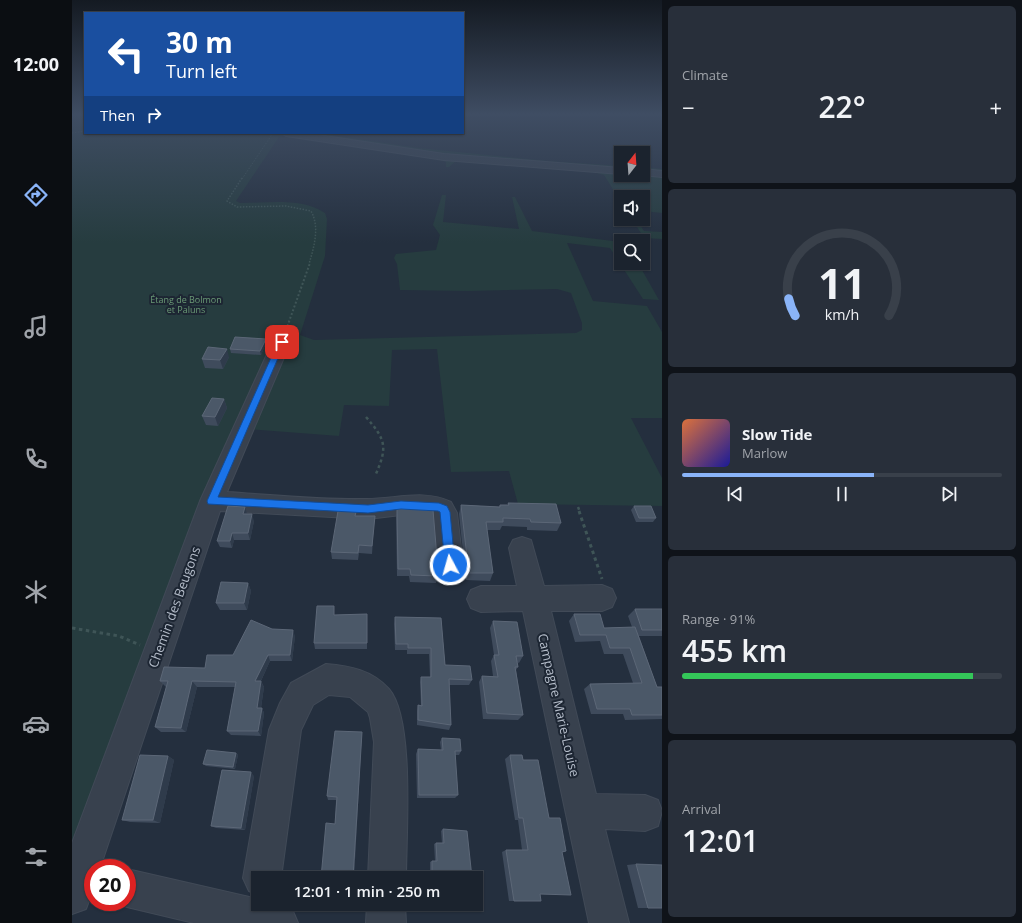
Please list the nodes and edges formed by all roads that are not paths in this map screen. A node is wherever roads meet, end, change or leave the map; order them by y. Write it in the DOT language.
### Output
graph roads {
  1 [pos="445,157"];
  2 [pos="614,170"];
  3 [pos="650,173"];
  4 [pos="662,174"];
  5 [pos="282,342"];
  6 [pos="212,501"];
  7 [pos="522,548"];
  8 [pos="450,565"];
  9 [pos="602,598"];
  10 [pos="481,599"];
  11 [pos="535,599"];
  12 [pos="583,811"];
  13 [pos="645,813"];
  14 [pos="263,871"];
  15 [pos="387,871"];
  16 [pos="81,884"];
  17 [pos="136,890"];
  18 [pos="386,911"];
  19 [pos="254,916"];
  20 [pos="386,923"];
  21 [pos="609,923"];
  1 -- 2 [label="street"];
  3 -- 4 [label="street"];
  5 -- 6 [label="street, Chemin des Beugons"];
  6 -- 8 [label="street"];
  6 -- 16 [label="street, Chemin des Beugons"];
  7 -- 11 [label="street, Campagne Marie-Louise"];
  9 -- 11 [label="street"];
  10 -- 11 [label="street"];
  11 -- 12 [label="street, Campagne Marie-Louise"];
  12 -- 13 [label="street"];
  12 -- 21 [label="street, Campagne Marie-Louise"];
  14 -- 15 [label="street"];
  17 -- 19 [label="street"];
  18 -- 20 [label="street"];
}
